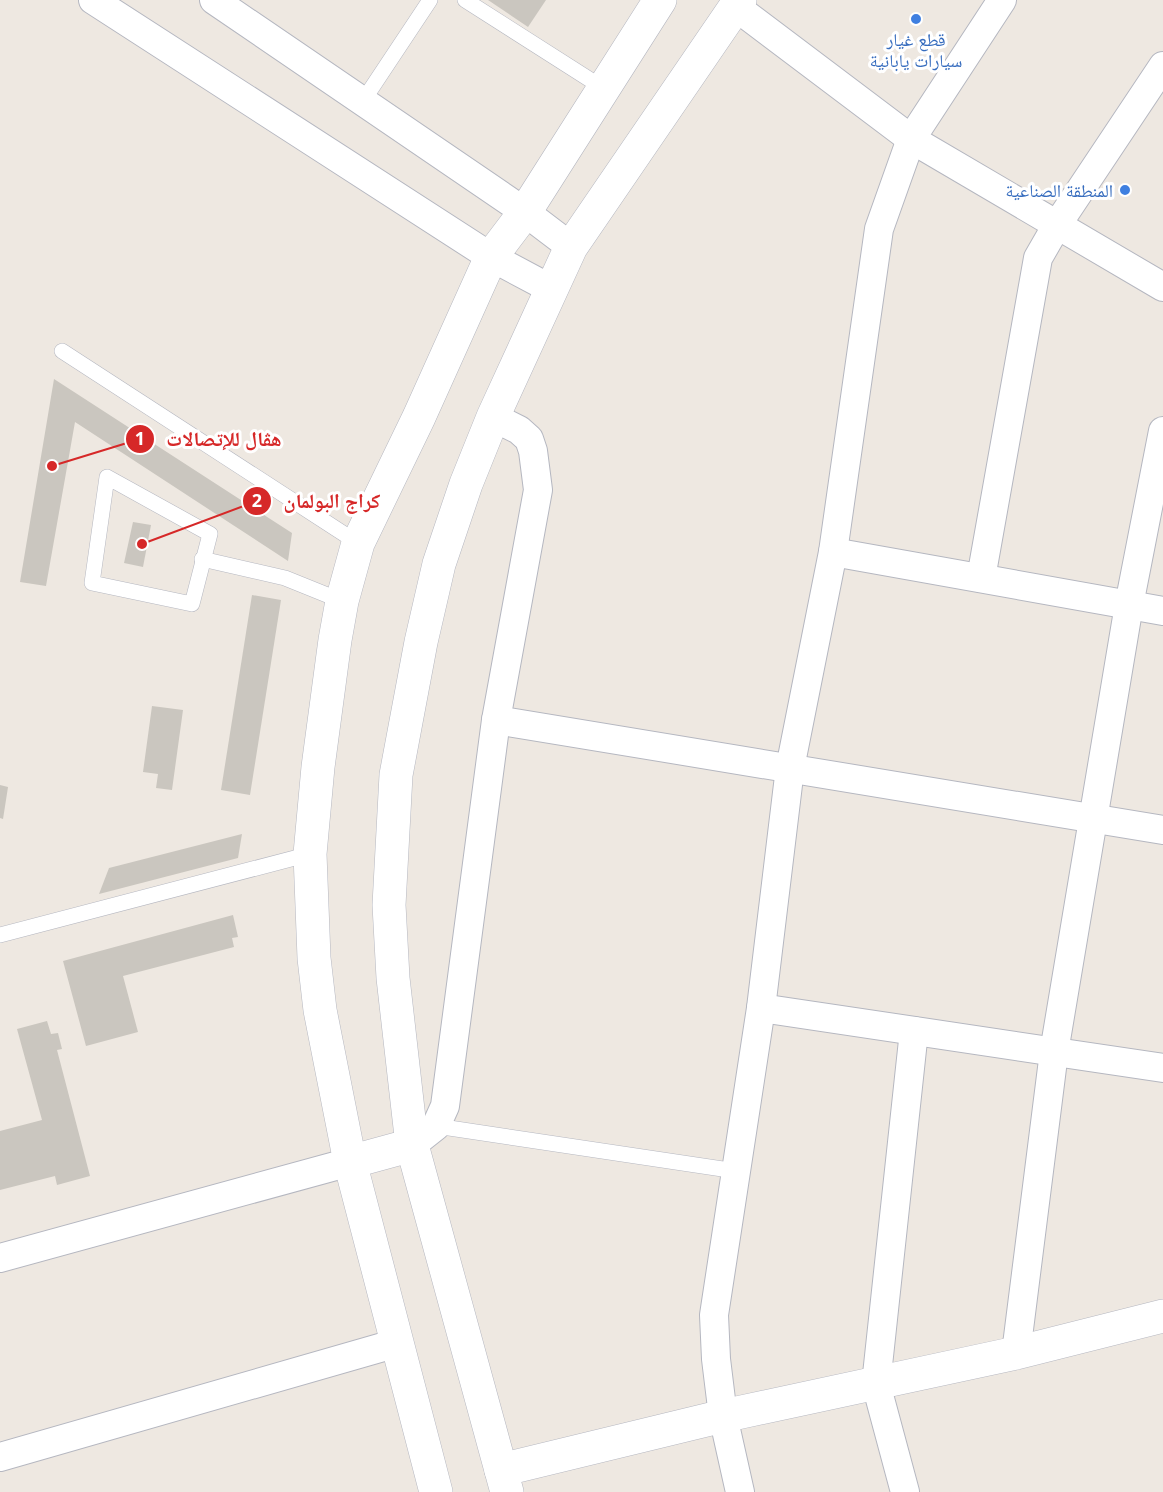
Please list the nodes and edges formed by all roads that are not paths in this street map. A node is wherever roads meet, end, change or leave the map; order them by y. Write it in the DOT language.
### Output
graph roads {
  1 [pos="93,0"];
  2 [pos="430,0"];
  3 [pos="465,0"];
  4 [pos="660,0"];
  5 [pos="1002,0"];
  6 [pos="220,2"];
  7 [pos="738,3"];
  8 [pos="1163,66"];
  9 [pos="603,88"];
  10 [pos="363,101"];
  11 [pos="911,139"];
  12 [pos="525,212"];
  13 [pos="1058,225"];
  14 [pos="571,247"];
  15 [pos="491,257"];
  16 [pos="1163,287"];
  17 [pos="553,290"];
  18 [pos="62,351"];
  19 [pos="492,417"];
  20 [pos="1163,431"];
  21 [pos="358,543"];
  22 [pos="833,552"];
  23 [pos="202,559"];
  24 [pos="981,578"];
  25 [pos="342,602"];
  26 [pos="1129,605"];
  27 [pos="1163,610"];
  28 [pos="496,720"];
  29 [pos="790,768"];
  30 [pos="1095,818"];
  31 [pos="1163,830"];
  32 [pos="310,854"];
  33 [pos="0,934"];
  34 [pos="761,1008"];
  35 [pos="914,1031"];
  36 [pos="1054,1052"];
  37 [pos="1163,1068"];
  38 [pos="424,1136"];
  39 [pos="350,1162"];
  40 [pos="736,1171"];
  41 [pos="0,1258"];
  42 [pos="1163,1317"];
  43 [pos="398,1343"];
  44 [pos="1016,1353"];
  45 [pos="876,1384"];
  46 [pos="723,1416"];
  47 [pos="0,1457"];
  48 [pos="504,1481"];
  49 [pos="436,1492"];
  50 [pos="740,1492"];
  51 [pos="905,1492"];
  1 -- 15 [label="street"];
  2 -- 10 [label="lane"];
  3 -- 9 [label="lane"];
  4 -- 9 [label="main road"];
  5 -- 11 [label="street"];
  6 -- 10 [label="street"];
  7 -- 11 [label="street"];
  7 -- 14 [label="main road"];
  8 -- 13 [label="street"];
  9 -- 12 [label="main road"];
  10 -- 12 [label="street"];
  11 -- 13 [label="street"];
  11 -- 22 [label="street"];
  12 -- 14 [label="street"];
  12 -- 15 [label="main road"];
  13 -- 16 [label="street"];
  13 -- 24 [label="street"];
  14 -- 17 [label="main road"];
  15 -- 17 [label="street"];
  15 -- 21 [label="main road"];
  17 -- 19 [label="main road"];
  18 -- 21 [label="lane"];
  19 -- 28 [label="street"];
  19 -- 38 [label="main road"];
  20 -- 26 [label="street"];
  21 -- 25 [label="main road"];
  22 -- 24 [label="street"];
  22 -- 29 [label="street"];
  23 -- 23 [label="lane"];
  23 -- 25 [label="lane"];
  24 -- 26 [label="street"];
  25 -- 32 [label="main road"];
  26 -- 27 [label="street"];
  26 -- 30 [label="street"];
  28 -- 29 [label="street"];
  28 -- 38 [label="street"];
  29 -- 30 [label="street"];
  29 -- 34 [label="street"];
  30 -- 31 [label="street"];
  30 -- 36 [label="street"];
  32 -- 33 [label="lane"];
  32 -- 39 [label="main road"];
  34 -- 35 [label="street"];
  34 -- 40 [label="street"];
  35 -- 36 [label="street"];
  35 -- 45 [label="street"];
  36 -- 37 [label="street"];
  36 -- 44 [label="street"];
  38 -- 39 [label="main road"];
  38 -- 40 [label="lane"];
  38 -- 48 [label="main road"];
  39 -- 41 [label="street"];
  39 -- 43 [label="main road"];
  40 -- 46 [label="street"];
  42 -- 44 [label="main road"];
  43 -- 47 [label="street"];
  43 -- 49 [label="main road"];
  44 -- 45 [label="main road"];
  45 -- 46 [label="main road"];
  45 -- 51 [label="street"];
  46 -- 48 [label="main road"];
  46 -- 50 [label="street"];
}
